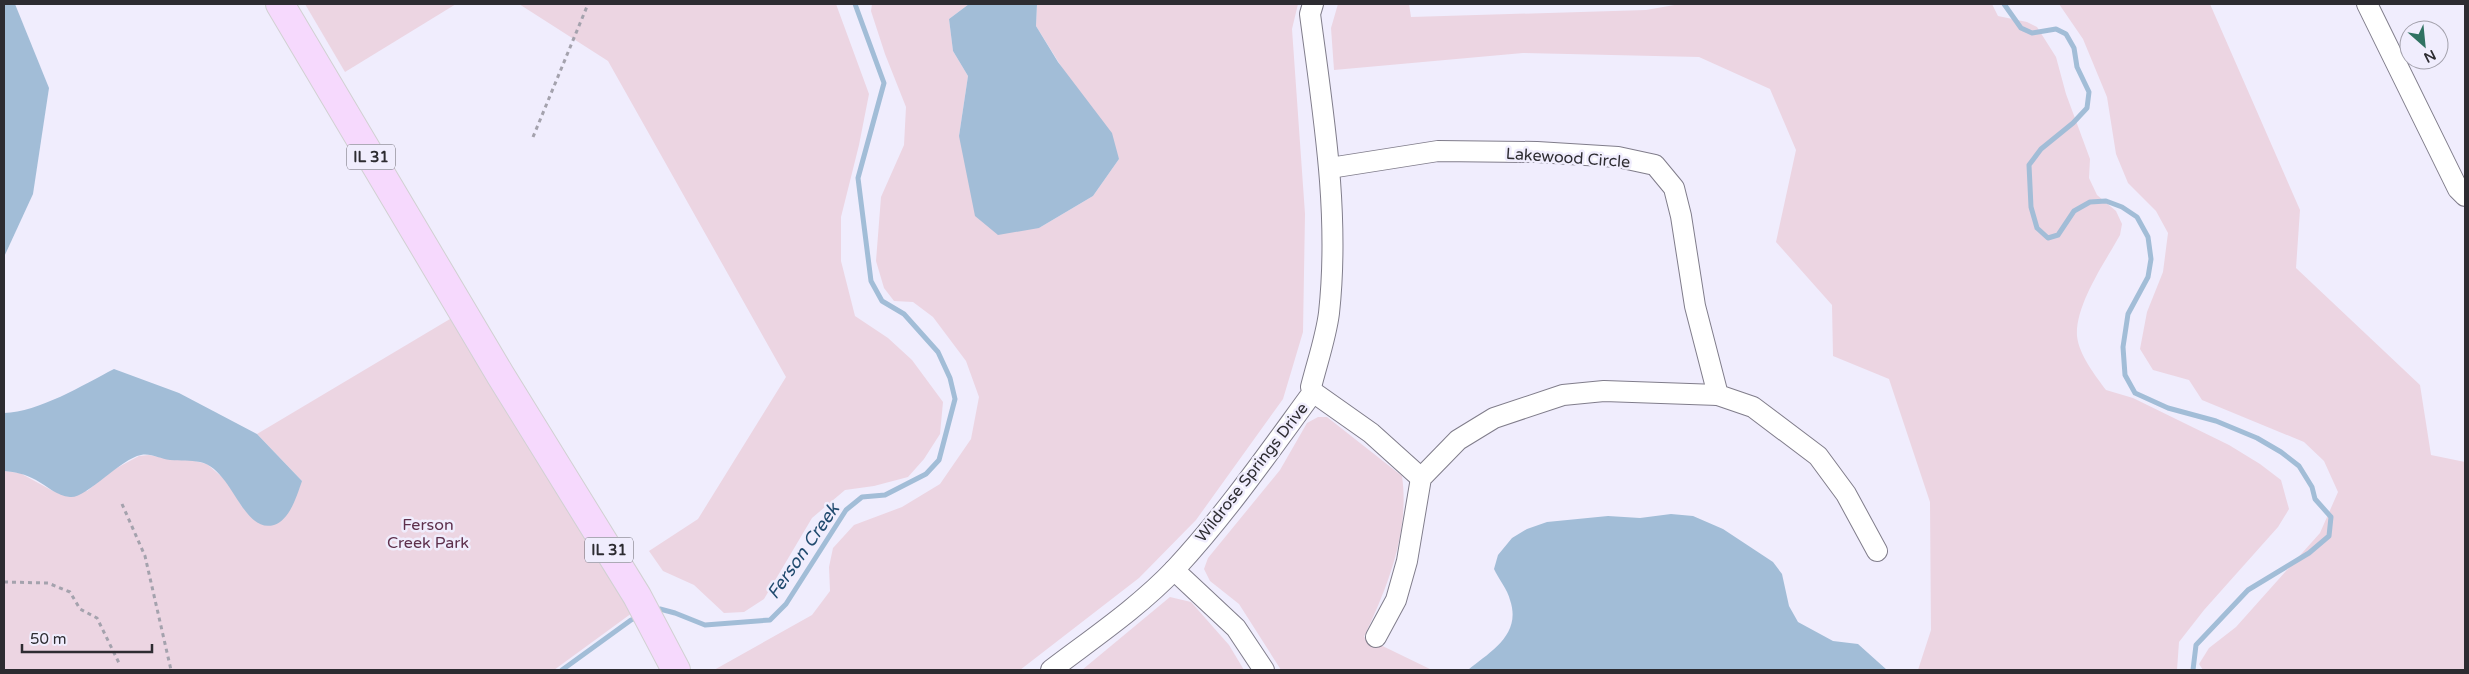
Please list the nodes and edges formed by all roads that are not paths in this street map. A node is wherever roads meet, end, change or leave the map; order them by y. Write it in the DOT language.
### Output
graph roads {
  1 [pos="280,4"];
  2 [pos="1312,4"];
  3 [pos="2366,4"];
  4 [pos="1330,168"];
  5 [pos="2465,196"];
  6 [pos="1313,392"];
  7 [pos="1718,395"];
  8 [pos="1420,478"];
  9 [pos="1877,551"];
  10 [pos="1174,570"];
  11 [pos="1376,637"];
  12 [pos="676,670"];
  13 [pos="1051,670"];
  14 [pos="1264,670"];
  1 -- 12 [label="main road, IL 31"];
  2 -- 4 [label="street, Wildrose Springs Drive"];
  3 -- 5 [label="street"];
  4 -- 6 [label="street, Wildrose Springs Drive"];
  4 -- 7 [label="street, Lakewood Circle"];
  6 -- 8 [label="street"];
  6 -- 10 [label="street, Wildrose Springs Drive"];
  7 -- 8 [label="street"];
  7 -- 9 [label="street"];
  8 -- 11 [label="street"];
  10 -- 13 [label="street, Wildrose Springs Drive"];
  10 -- 14 [label="street"];
}
